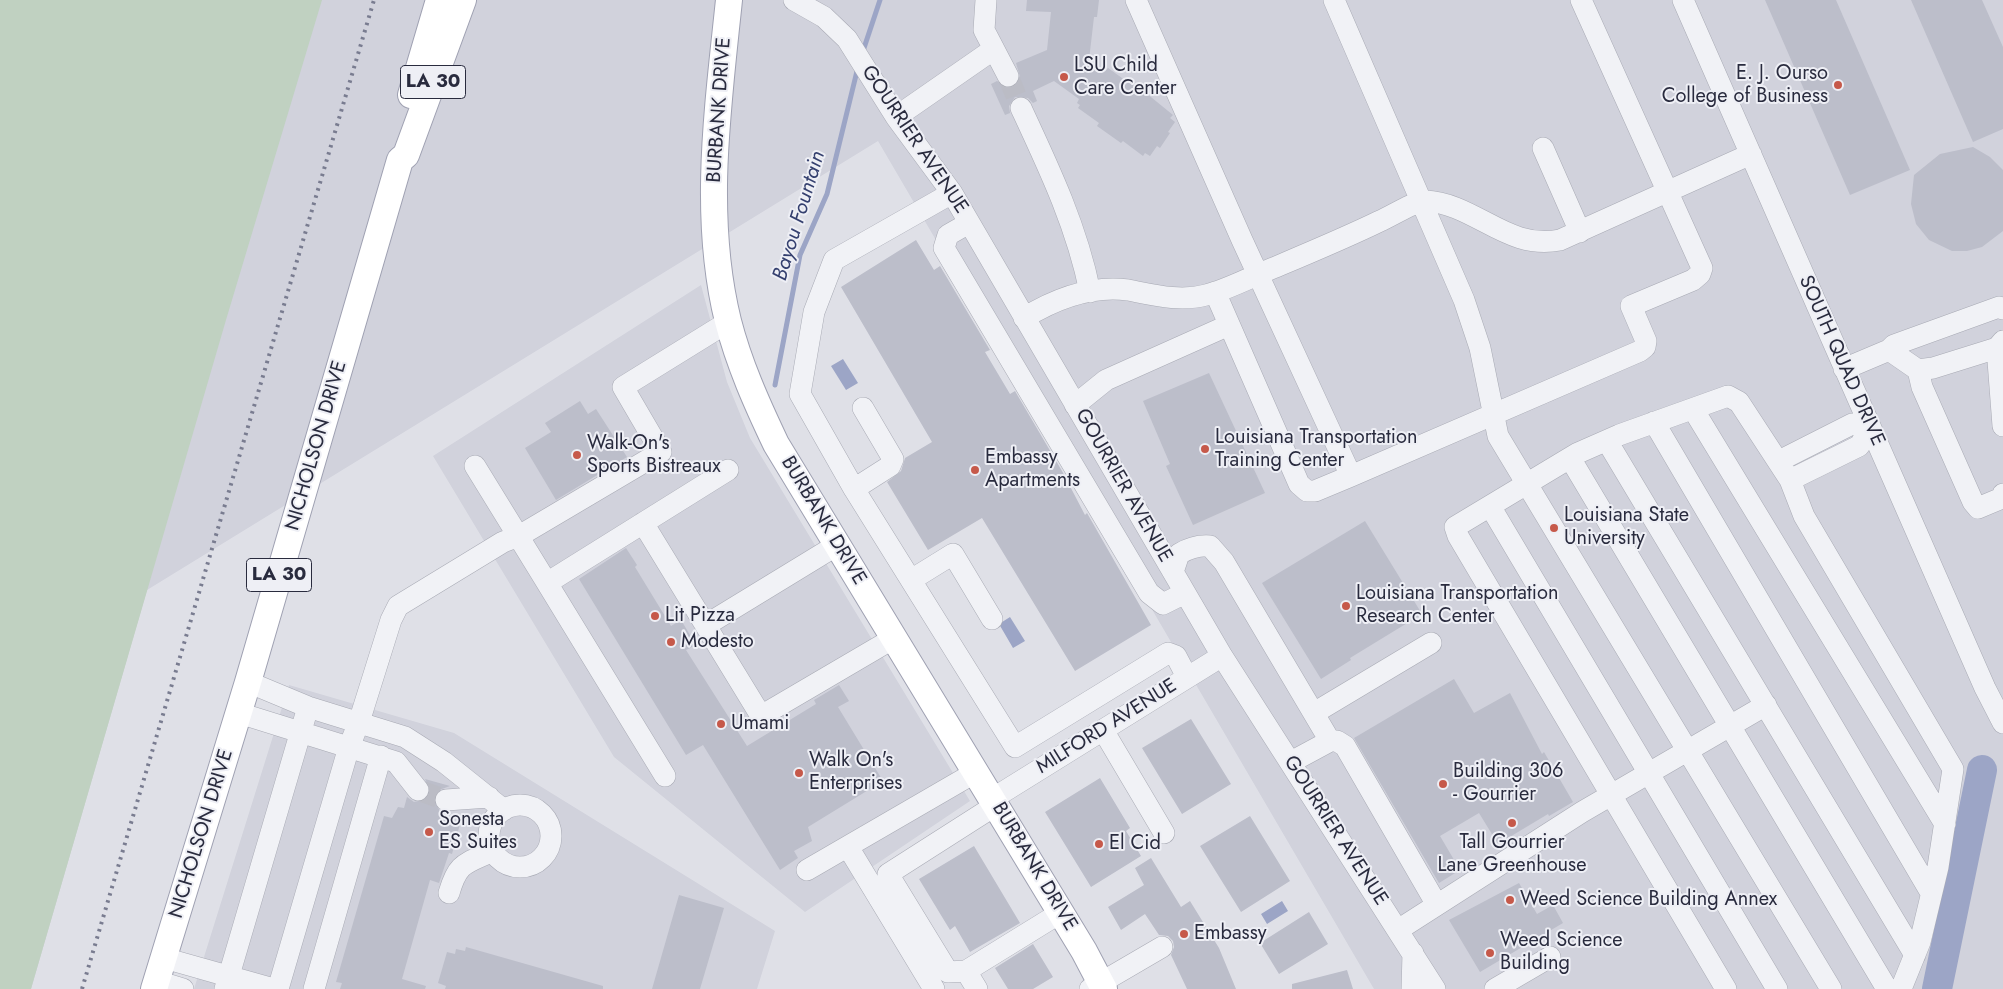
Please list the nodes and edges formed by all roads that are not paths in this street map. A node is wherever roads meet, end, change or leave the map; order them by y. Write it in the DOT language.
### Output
graph roads {
  1 [pos="439,0"];
  2 [pos="464,0"];
  3 [pos="729,0"];
  4 [pos="794,0"];
  5 [pos="986,0"];
  6 [pos="1136,0"];
  7 [pos="1334,0"];
  8 [pos="1581,0"];
  9 [pos="1683,0"];
  10 [pos="817,6"];
  11 [pos="994,49"];
  12 [pos="1008,76"];
  13 [pos="1021,108"];
  14 [pos="892,111"];
  15 [pos="1543,148"];
  16 [pos="1751,154"];
  17 [pos="400,160"];
  18 [pos="1667,192"];
  19 [pos="952,193"];
  20 [pos="1423,201"];
  21 [pos="969,223"];
  22 [pos="1580,232"];
  23 [pos="1258,274"];
  24 [pos="1090,292"];
  25 [pos="1215,292"];
  26 [pos="2003,309"];
  27 [pos="1024,318"];
  28 [pos="728,322"];
  29 [pos="1229,326"];
  30 [pos="2000,345"];
  31 [pos="1889,350"];
  32 [pos="1052,365"];
  33 [pos="1844,369"];
  34 [pos="1918,370"];
  35 [pos="1023,381"];
  36 [pos="1075,405"];
  37 [pos="863,408"];
  38 [pos="1693,409"];
  39 [pos="1494,415"];
  40 [pos="1654,422"];
  41 [pos="2003,426"];
  42 [pos="1871,429"];
  43 [pos="1607,441"];
  44 [pos="1107,458"];
  45 [pos="1570,458"];
  46 [pos="1779,461"];
  47 [pos="475,466"];
  48 [pos="728,470"];
  49 [pos="1078,475"];
  50 [pos="1351,476"];
  51 [pos="1790,480"];
  52 [pos="1526,483"];
  53 [pos="854,489"];
  54 [pos="2003,494"];
  55 [pos="1490,506"];
  56 [pos="643,523"];
  57 [pos="519,536"];
  58 [pos="837,545"];
  59 [pos="1173,572"];
  60 [pos="911,580"];
  61 [pos="547,583"];
  62 [pos="1185,594"];
  63 [pos="992,619"];
  64 [pos="706,625"];
  65 [pos="894,638"];
  66 [pos="1431,644"];
  67 [pos="1222,656"];
  68 [pos="1187,678"];
  69 [pos="248,682"];
  70 [pos="1766,705"];
  71 [pos="308,707"];
  72 [pos="239,713"];
  73 [pos="1314,713"];
  74 [pos="359,722"];
  75 [pos="2003,722"];
  76 [pos="1731,725"];
  77 [pos="1103,730"];
  78 [pos="300,732"];
  79 [pos="404,737"];
  80 [pos="1330,741"];
  81 [pos="349,747"];
  82 [pos="1015,747"];
  83 [pos="1689,750"];
  84 [pos="388,759"];
  85 [pos="1291,762"];
  86 [pos="976,772"];
  87 [pos="1031,774"];
  88 [pos="1648,774"];
  89 [pos="665,776"];
  90 [pos="418,790"];
  91 [pos="1611,795"];
  92 [pos="446,800"];
  93 [pos="994,802"];
  94 [pos="496,803"];
  95 [pos="1945,824"];
  96 [pos="1164,833"];
  97 [pos="848,847"];
  98 [pos="493,851"];
  99 [pos="807,870"];
  100 [pos="449,893"];
  101 [pos="1931,893"];
  102 [pos="1438,905"];
  103 [pos="1060,913"];
  104 [pos="1398,930"];
  105 [pos="1162,947"];
  106 [pos="1413,953"];
  107 [pos="1915,954"];
  108 [pos="1550,957"];
  109 [pos="966,971"];
  110 [pos="158,976"];
  111 [pos="227,982"];
  112 [pos="1098,987"];
  113 [pos="183,989"];
  114 [pos="276,989"];
  115 [pos="314,989"];
  116 [pos="934,989"];
  117 [pos="977,989"];
  118 [pos="1412,989"];
  119 [pos="1435,989"];
  120 [pos="1495,989"];
  121 [pos="1726,989"];
  122 [pos="1777,989"];
  123 [pos="1831,989"];
  124 [pos="1887,989"];
  125 [pos="1901,989"];
  1 -- 17 [label="main road, NICHOLSON DRIVE / LA 30"];
  2 -- 17 [label="main road, NICHOLSON DRIVE / LA 30"];
  3 -- 28 [label="main road, BURBANK DRIVE"];
  4 -- 10 [label="street, GOURRIER AVENUE"];
  5 -- 11 [label="street"];
  6 -- 23 [label="street"];
  7 -- 20 [label="street"];
  8 -- 18 [label="street"];
  9 -- 16 [label="street, SOUTH QUAD DRIVE"];
  10 -- 14 [label="street, GOURRIER AVENUE"];
  11 -- 12 [label="street"];
  11 -- 14 [label="street"];
  13 -- 24 [label="street"];
  14 -- 19 [label="street, GOURRIER AVENUE"];
  15 -- 22 [label="street"];
  16 -- 18 [label="street"];
  16 -- 33 [label="street, SOUTH QUAD DRIVE"];
  17 -- 69 [label="main road, NICHOLSON DRIVE / LA 30"];
  18 -- 22 [label="street"];
  18 -- 39 [label="street"];
  19 -- 21 [label="street, GOURRIER AVENUE"];
  19 -- 53 [label="street"];
  20 -- 22 [label="street"];
  20 -- 23 [label="street"];
  20 -- 39 [label="street"];
  21 -- 27 [label="street, GOURRIER AVENUE"];
  21 -- 35 [label="street"];
  23 -- 25 [label="street"];
  23 -- 50 [label="street"];
  24 -- 25 [label="street"];
  24 -- 27 [label="street"];
  25 -- 29 [label="street"];
  26 -- 31 [label="street"];
  27 -- 32 [label="street, GOURRIER AVENUE"];
  28 -- 57 [label="street"];
  28 -- 58 [label="main road, BURBANK DRIVE"];
  29 -- 36 [label="street"];
  29 -- 50 [label="street"];
  30 -- 34 [label="street"];
  30 -- 41 [label="street"];
  31 -- 33 [label="street"];
  31 -- 34 [label="street"];
  32 -- 35 [label="street"];
  32 -- 36 [label="street, GOURRIER AVENUE"];
  33 -- 42 [label="street, SOUTH QUAD DRIVE"];
  34 -- 54 [label="street"];
  35 -- 49 [label="street"];
  36 -- 44 [label="street, GOURRIER AVENUE"];
  37 -- 53 [label="street"];
  38 -- 40 [label="street"];
  38 -- 46 [label="street"];
  38 -- 95 [label="street"];
  39 -- 50 [label="street"];
  39 -- 52 [label="street"];
  40 -- 43 [label="street"];
  40 -- 101 [label="street"];
  42 -- 46 [label="street"];
  42 -- 51 [label="street"];
  42 -- 75 [label="street, SOUTH QUAD DRIVE"];
  43 -- 45 [label="street"];
  43 -- 70 [label="street"];
  44 -- 49 [label="street"];
  44 -- 59 [label="street, GOURRIER AVENUE"];
  45 -- 52 [label="street"];
  45 -- 76 [label="street"];
  46 -- 51 [label="street"];
  47 -- 57 [label="street"];
  48 -- 56 [label="street"];
  49 -- 62 [label="street"];
  51 -- 95 [label="street"];
  52 -- 55 [label="street"];
  52 -- 83 [label="street"];
  53 -- 60 [label="street"];
  55 -- 88 [label="street"];
  55 -- 91 [label="street"];
  56 -- 61 [label="street"];
  56 -- 64 [label="street"];
  57 -- 61 [label="street"];
  57 -- 74 [label="street"];
  58 -- 64 [label="street"];
  58 -- 65 [label="main road, BURBANK DRIVE"];
  59 -- 62 [label="street, GOURRIER AVENUE"];
  59 -- 73 [label="street"];
  60 -- 63 [label="street"];
  60 -- 82 [label="street"];
  61 -- 89 [label="street"];
  62 -- 67 [label="street, GOURRIER AVENUE"];
  64 -- 65 [label="street"];
  65 -- 86 [label="main road, BURBANK DRIVE"];
  66 -- 73 [label="street"];
  67 -- 68 [label="street, MILFORD AVENUE"];
  67 -- 85 [label="street, GOURRIER AVENUE"];
  68 -- 77 [label="street, MILFORD AVENUE"];
  68 -- 82 [label="street"];
  69 -- 71 [label="street"];
  69 -- 72 [label="main road, NICHOLSON DRIVE / LA 30"];
  70 -- 76 [label="street"];
  70 -- 107 [label="street"];
  71 -- 74 [label="street"];
  71 -- 78 [label="street"];
  72 -- 78 [label="street"];
  72 -- 110 [label="main road, NICHOLSON DRIVE / LA 30"];
  73 -- 80 [label="street"];
  74 -- 79 [label="street"];
  74 -- 81 [label="street"];
  76 -- 83 [label="street"];
  76 -- 124 [label="street"];
  77 -- 87 [label="street, MILFORD AVENUE"];
  77 -- 96 [label="street"];
  78 -- 81 [label="street"];
  78 -- 111 [label="street"];
  79 -- 84 [label="street"];
  79 -- 94 [label="street"];
  80 -- 85 [label="street"];
  80 -- 102 [label="street"];
  81 -- 84 [label="street"];
  81 -- 114 [label="street"];
  82 -- 87 [label="street"];
  83 -- 88 [label="street"];
  83 -- 123 [label="street"];
  84 -- 90 [label="street"];
  84 -- 115 [label="street"];
  85 -- 104 [label="street, GOURRIER AVENUE"];
  86 -- 93 [label="main road, BURBANK DRIVE"];
  86 -- 97 [label="street"];
  87 -- 93 [label="street, MILFORD AVENUE"];
  88 -- 91 [label="street"];
  88 -- 122 [label="street"];
  91 -- 102 [label="street"];
  91 -- 121 [label="street"];
  92 -- 94 [label="street"];
  93 -- 103 [label="main road, BURBANK DRIVE"];
  93 -- 109 [label="street, MILFORD AVENUE"];
  94 -- 98 [label="street"];
  94 -- 98 [label="street"];
  95 -- 101 [label="street"];
  97 -- 99 [label="street"];
  97 -- 116 [label="street"];
  98 -- 100 [label="street"];
  101 -- 107 [label="street"];
  102 -- 104 [label="street"];
  103 -- 109 [label="street"];
  103 -- 112 [label="main road, BURBANK DRIVE"];
  104 -- 106 [label="street, GOURRIER AVENUE"];
  105 -- 112 [label="street"];
  106 -- 118 [label="street"];
  106 -- 119 [label="street, GOURRIER AVENUE"];
  107 -- 125 [label="street"];
  108 -- 120 [label="street"];
  109 -- 117 [label="street"];
  110 -- 111 [label="street"];
  110 -- 113 [label="street"];
  111 -- 114 [label="street"];
}
